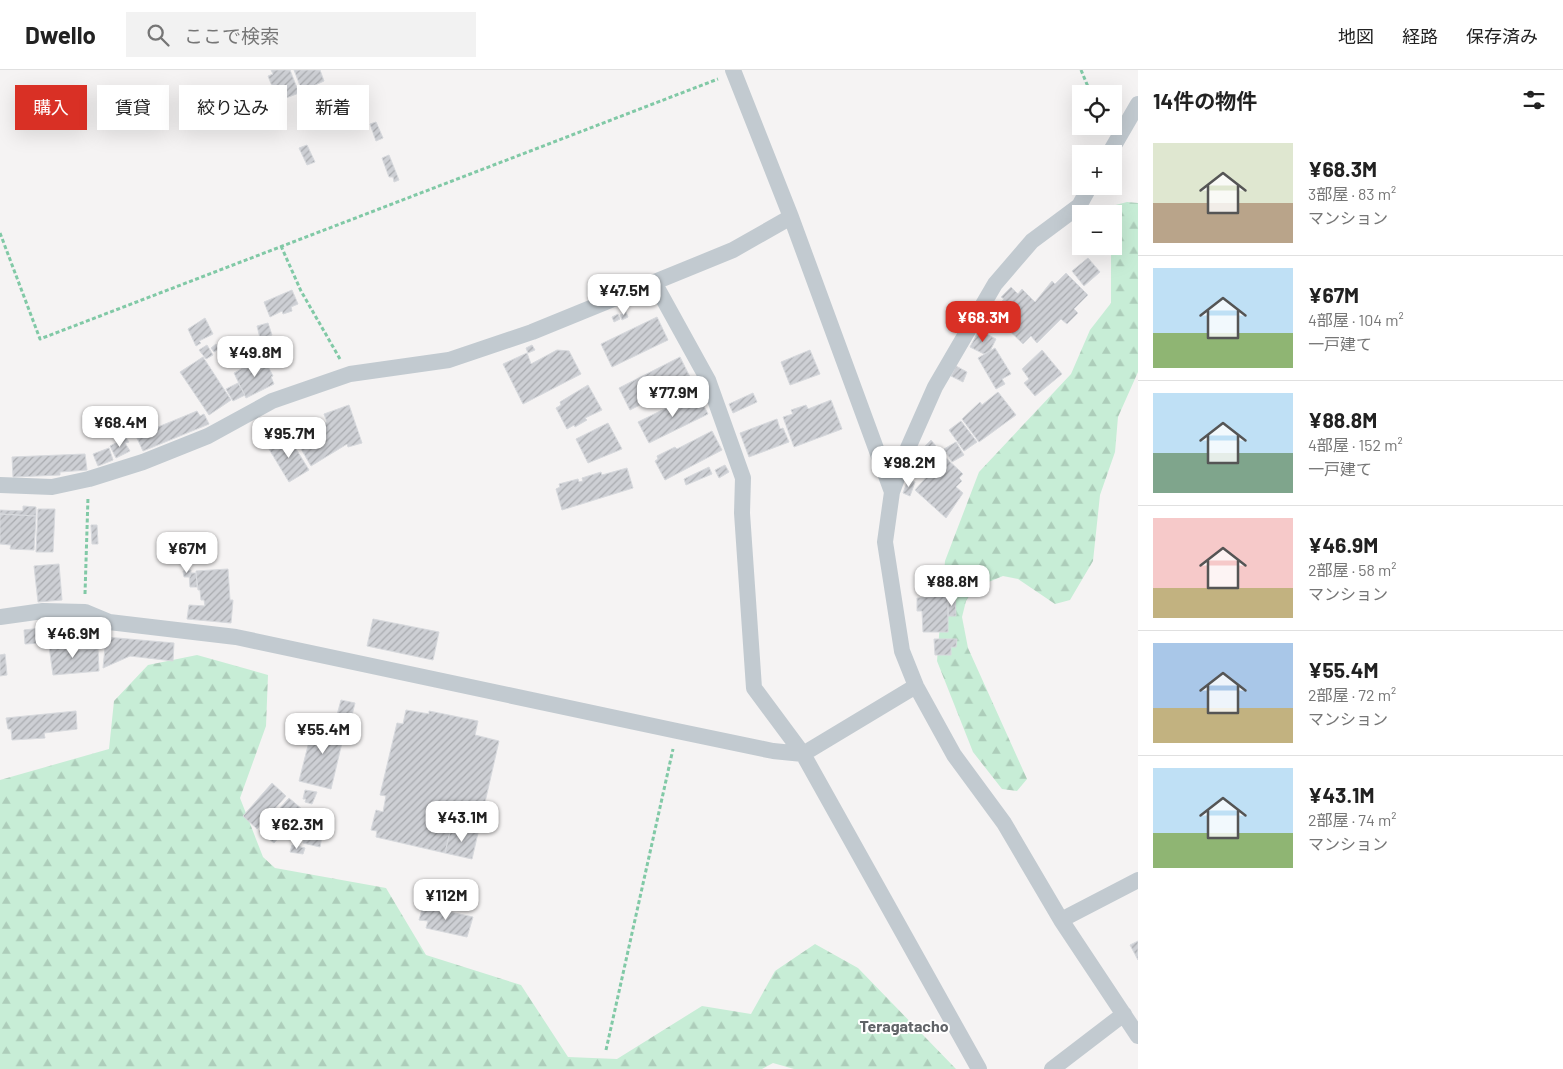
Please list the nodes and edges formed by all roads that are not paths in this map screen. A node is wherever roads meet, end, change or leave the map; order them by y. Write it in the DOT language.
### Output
graph roads {
  1 [pos="734,72"];
  2 [pos="1138,104"];
  3 [pos="1114,145"];
  4 [pos="1085,195"];
  5 [pos="790,217"];
  6 [pos="655,284"];
  7 [pos="0,485"];
  8 [pos="892,492"];
  9 [pos="0,617"];
  10 [pos="916,686"];
  11 [pos="803,754"];
  12 [pos="1138,880"];
  13 [pos="1062,920"];
  14 [pos="1124,1014"];
  15 [pos="1138,1036"];
  16 [pos="979,1069"];
  17 [pos="1052,1069"];
  1 -- 5 [label="street"];
  2 -- 3 [label="street"];
  4 -- 8 [label="street"];
  5 -- 6 [label="street"];
  5 -- 8 [label="street"];
  6 -- 7 [label="street"];
  6 -- 11 [label="street"];
  8 -- 10 [label="street"];
  9 -- 11 [label="street"];
  10 -- 11 [label="street"];
  10 -- 13 [label="street"];
  11 -- 16 [label="street"];
  12 -- 13 [label="street"];
  13 -- 14 [label="street"];
  14 -- 15 [label="street"];
  14 -- 17 [label="street"];
}
